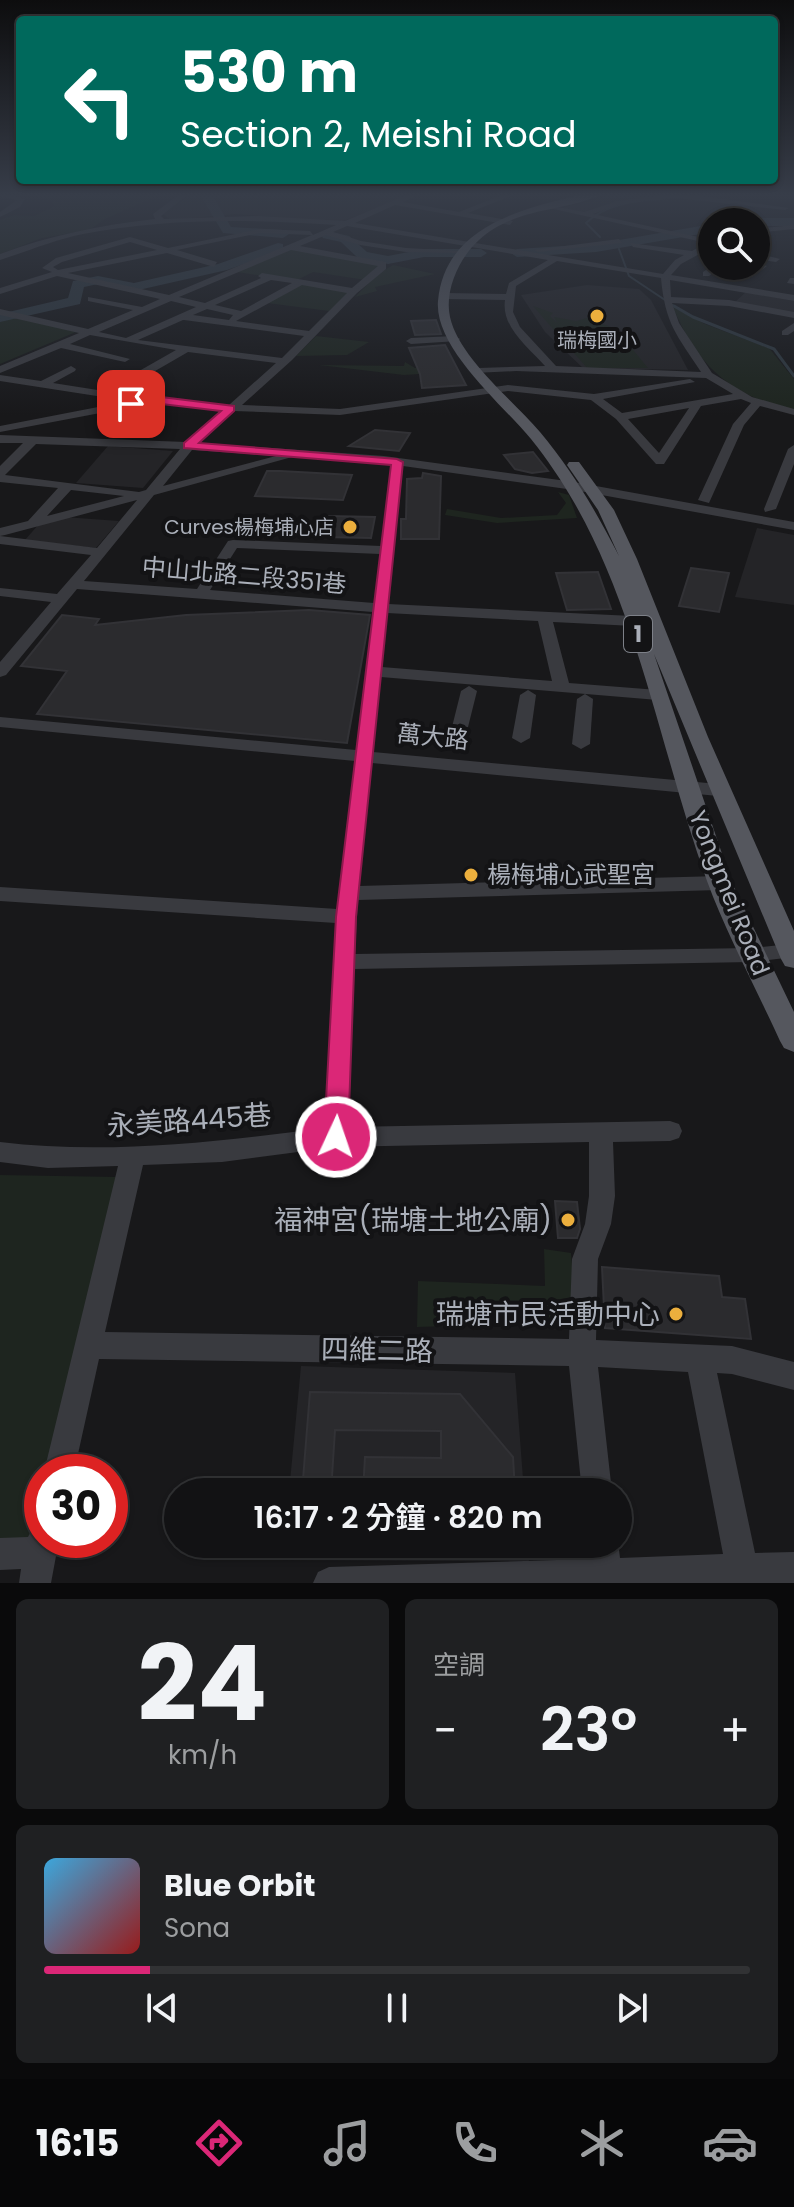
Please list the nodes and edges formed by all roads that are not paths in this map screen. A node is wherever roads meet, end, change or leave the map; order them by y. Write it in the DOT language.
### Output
graph roads {
  1 [pos="48,267"];
  2 [pos="86,267"];
  3 [pos="241,267"];
  4 [pos="382,267"];
  5 [pos="462,267"];
  6 [pos="542,267"];
  7 [pos="602,267"];
  8 [pos="674,267"];
  9 [pos="231,271"];
  10 [pos="59,273"];
  11 [pos="271,277"];
  12 [pos="665,277"];
  13 [pos="301,282"];
  14 [pos="743,290"];
  15 [pos="0,291"];
  16 [pos="354,291"];
  17 [pos="450,296"];
  18 [pos="512,297"];
  19 [pos="166,298"];
  20 [pos="794,298"];
  21 [pos="91,299"];
  22 [pos="668,302"];
  23 [pos="729,303"];
  24 [pos="207,307"];
  25 [pos="140,309"];
  26 [pos="2,312"];
  27 [pos="242,314"];
  28 [pos="794,315"];
  29 [pos="184,317"];
  30 [pos="219,326"];
  31 [pos="88,332"];
  32 [pos="312,334"];
  33 [pos="455,339"];
  34 [pos="127,341"];
  35 [pos="411,341"];
  36 [pos="61,345"];
  37 [pos="184,350"];
  38 [pos="125,359"];
  39 [pos="284,361"];
  40 [pos="71,369"];
  41 [pos="0,370"];
  42 [pos="554,370"];
  43 [pos="486,371"];
  44 [pos="711,377"];
  45 [pos="0,378"];
  46 [pos="42,385"];
  47 [pos="501,389"];
  48 [pos="105,395"];
  49 [pos="742,396"];
  50 [pos="594,397"];
  51 [pos="153,400"];
  52 [pos="758,402"];
  53 [pos="698,403"];
  54 [pos="230,408"];
  55 [pos="794,412"];
  56 [pos="75,415"];
  57 [pos="620,417"];
  58 [pos="0,429"];
  59 [pos="0,439"];
  60 [pos="33,440"];
  61 [pos="189,446"];
  62 [pos="794,449"];
  63 [pos="300,453"];
  64 [pos="397,462"];
  65 [pos="0,476"];
  66 [pos="67,486"];
  67 [pos="574,486"];
  68 [pos="595,491"];
  69 [pos="148,494"];
  70 [pos="629,495"];
  71 [pos="704,500"];
  72 [pos="770,509"];
  73 [pos="794,519"];
  74 [pos="33,522"];
  75 [pos="794,526"];
  76 [pos="4,540"];
  77 [pos="387,550"];
  78 [pos="100,552"];
  79 [pos="73,584"];
  80 [pos="0,592"];
  81 [pos="201,594"];
  82 [pos="61,599"];
  83 [pos="380,608"];
  84 [pos="545,618"];
  85 [pos="642,620"];
  86 [pos="0,643"];
  87 [pos="22,645"];
  88 [pos="372,671"];
  89 [pos="0,672"];
  90 [pos="562,688"];
  91 [pos="469,691"];
  92 [pos="528,695"];
  93 [pos="658,695"];
  94 [pos="585,699"];
  95 [pos="0,722"];
  96 [pos="459,731"];
  97 [pos="521,738"];
  98 [pos="581,744"];
  99 [pos="367,755"];
  100 [pos="687,788"];
  101 [pos="718,790"];
  102 [pos="720,883"];
  103 [pos="350,893"];
  104 [pos="0,894"];
  105 [pos="346,917"];
  106 [pos="752,955"];
  107 [pos="792,955"];
  108 [pos="345,962"];
  109 [pos="794,1041"];
  110 [pos="670,1131"];
  111 [pos="601,1132"];
  112 [pos="336,1137"];
  113 [pos="0,1152"];
  114 [pos="133,1154"];
  115 [pos="87,1345"];
  116 [pos="582,1353"];
  117 [pos="700,1359"];
  118 [pos="794,1376"];
  119 [pos="63,1454"];
  120 [pos="595,1478"];
  121 [pos="0,1554"];
  122 [pos="40,1559"];
  123 [pos="605,1559"];
  124 [pos="794,1568"];
  125 [pos="742,1570"];
  126 [pos="329,1583"];
  1 -- 10 [label="street"];
  2 -- 10 [label="street"];
  3 -- 9 [label="street"];
  4 -- 16 [label="street"];
  5 -- 17 [label="main road"];
  6 -- 18 [label="street"];
  7 -- 12 [label="street"];
  8 -- 12 [label="street"];
  9 -- 11 [label="street"];
  9 -- 19 [label="street"];
  10 -- 15 [label="street"];
  10 -- 19 [label="street"];
  11 -- 13 [label="street"];
  11 -- 24 [label="street"];
  12 -- 14 [label="street"];
  12 -- 22 [label="street"];
  13 -- 16 [label="street"];
  13 -- 27 [label="street"];
  14 -- 20 [label="street"];
  14 -- 23 [label="street"];
  16 -- 32 [label="street"];
  17 -- 18 [label="street"];
  17 -- 33 [label="main road, 1"];
  17 -- 43 [label="main road, 1"];
  18 -- 42 [label="street"];
  19 -- 24 [label="street"];
  19 -- 25 [label="street"];
  21 -- 25 [label="street"];
  22 -- 23 [label="street"];
  22 -- 44 [label="street"];
  23 -- 28 [label="street"];
  24 -- 27 [label="street"];
  24 -- 29 [label="street"];
  25 -- 31 [label="street"];
  26 -- 31 [label="street"];
  27 -- 30 [label="street"];
  29 -- 30 [label="street"];
  29 -- 34 [label="street"];
  30 -- 32 [label="street"];
  31 -- 34 [label="street"];
  31 -- 36 [label="street"];
  32 -- 39 [label="street"];
  33 -- 35 [label="street"];
  33 -- 43 [label="main road, 1"];
  34 -- 37 [label="street"];
  36 -- 38 [label="street"];
  36 -- 41 [label="street"];
  37 -- 39 [label="street"];
  37 -- 48 [label="street"];
  39 -- 54 [label="street"];
  40 -- 46 [label="street"];
  42 -- 43 [label="street"];
  42 -- 44 [label="street"];
  43 -- 47 [label="main road, 1"];
  44 -- 49 [label="street"];
  44 -- 50 [label="street"];
  45 -- 46 [label="street"];
  46 -- 48 [label="street"];
  47 -- 50 [label="street"];
  47 -- 54 [label="street"];
  47 -- 67 [label="main road, 1"];
  47 -- 68 [label="main road, 1"];
  48 -- 51 [label="street"];
  48 -- 56 [label="street"];
  49 -- 52 [label="street"];
  49 -- 53 [label="street"];
  50 -- 57 [label="street"];
  51 -- 54 [label="street"];
  51 -- 56 [label="street"];
  52 -- 55 [label="street"];
  52 -- 71 [label="street"];
  53 -- 57 [label="street"];
  53 -- 57 [label="street"];
  54 -- 61 [label="street"];
  56 -- 58 [label="street"];
  59 -- 60 [label="street"];
  60 -- 61 [label="street"];
  60 -- 65 [label="street"];
  61 -- 63 [label="street"];
  61 -- 69 [label="street"];
  62 -- 72 [label="street"];
  63 -- 64 [label="street"];
  63 -- 69 [label="street"];
  64 -- 67 [label="street"];
  64 -- 77 [label="street"];
  65 -- 66 [label="street"];
  66 -- 69 [label="street"];
  66 -- 74 [label="street"];
  67 -- 68 [label="street"];
  67 -- 85 [label="main road, 1"];
  68 -- 70 [label="street"];
  68 -- 85 [label="main road, 1"];
  69 -- 74 [label="street"];
  69 -- 78 [label="street"];
  70 -- 73 [label="street"];
  70 -- 75 [label="street"];
  74 -- 76 [label="street"];
  76 -- 78 [label="street"];
  77 -- 81 [label="street"];
  77 -- 83 [label="street"];
  78 -- 79 [label="street"];
  79 -- 81 [label="street, 中山北路二段351巷"];
  79 -- 82 [label="street"];
  80 -- 82 [label="street"];
  81 -- 83 [label="street, 中山北路二段351巷"];
  82 -- 87 [label="street"];
  83 -- 84 [label="street, 中山北路二段351巷"];
  83 -- 88 [label="street"];
  84 -- 85 [label="street, 中山北路二段351巷"];
  84 -- 90 [label="street"];
  85 -- 93 [label="main road, 1"];
  85 -- 101 [label="main road, 1"];
  86 -- 87 [label="street"];
  87 -- 89 [label="street"];
  88 -- 90 [label="street"];
  88 -- 99 [label="street"];
  90 -- 93 [label="street"];
  91 -- 96 [label="street"];
  92 -- 97 [label="street"];
  93 -- 100 [label="main road, 1"];
  94 -- 98 [label="street"];
  95 -- 99 [label="street, 萬大路"];
  99 -- 100 [label="street, 萬大路"];
  99 -- 103 [label="street"];
  100 -- 101 [label="street, 萬大路"];
  100 -- 102 [label="main road, Yongmei Road / 1"];
  101 -- 107 [label="main road, Yongmei Road / 1"];
  102 -- 103 [label="street"];
  102 -- 106 [label="main road, Yongmei Road / 1"];
  103 -- 105 [label="street"];
  104 -- 105 [label="street"];
  105 -- 108 [label="street"];
  106 -- 107 [label="street"];
  106 -- 108 [label="street"];
  106 -- 109 [label="main road, Yongmei Road / 1"];
  108 -- 112 [label="street"];
  110 -- 111 [label="street, 永美路445巷"];
  111 -- 112 [label="street, 永美路445巷"];
  111 -- 116 [label="street"];
  112 -- 114 [label="street, 永美路445巷"];
  113 -- 114 [label="street, 永美路445巷"];
  114 -- 115 [label="street"];
  115 -- 116 [label="street, 四維二路"];
  115 -- 119 [label="street"];
  116 -- 117 [label="street, 四維二路"];
  116 -- 120 [label="street"];
  117 -- 118 [label="street, 四維二路"];
  117 -- 125 [label="street"];
  121 -- 122 [label="street"];
  123 -- 125 [label="street"];
  123 -- 126 [label="street"];
  124 -- 125 [label="street"];
}
